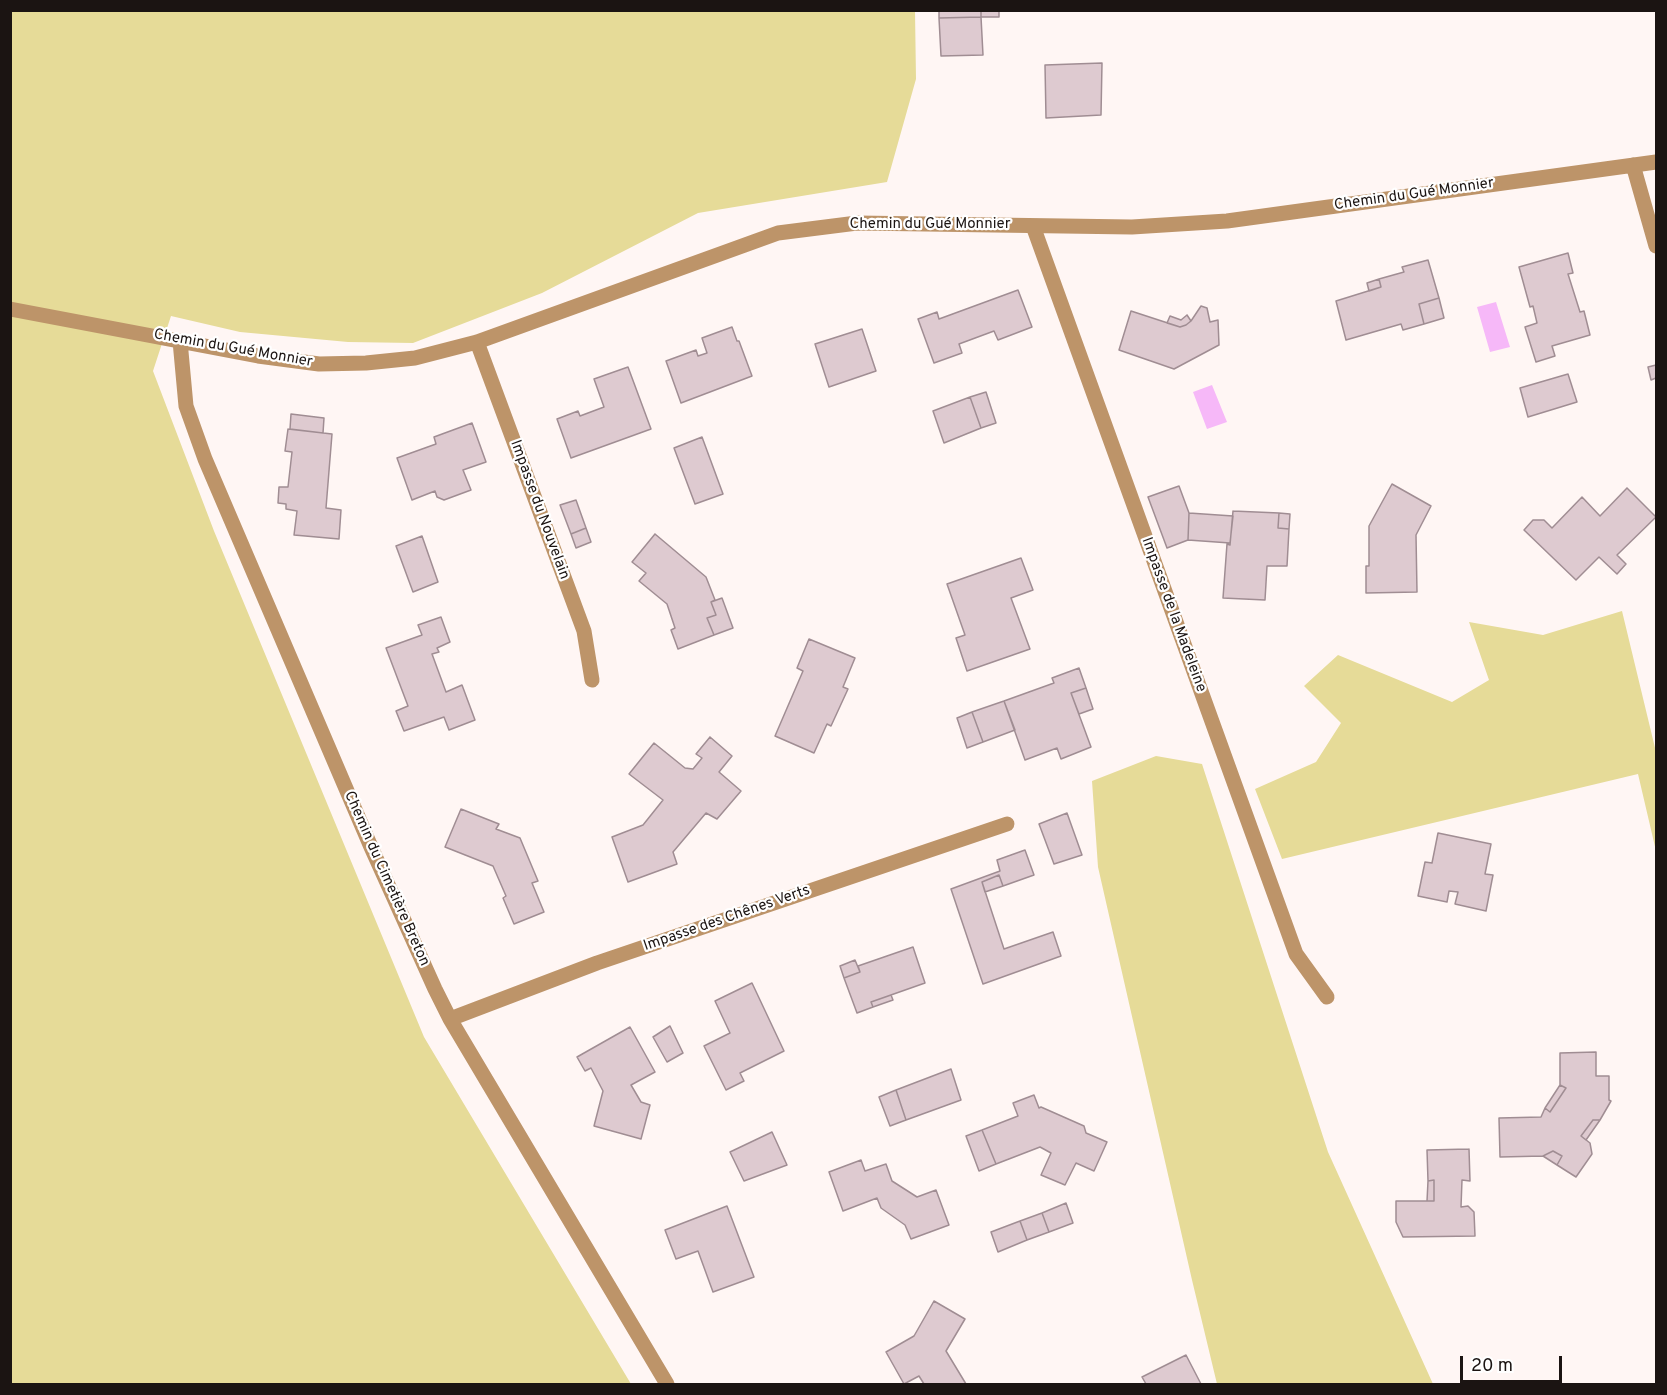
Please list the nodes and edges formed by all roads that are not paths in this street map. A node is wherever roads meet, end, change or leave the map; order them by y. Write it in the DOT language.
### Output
graph roads {
  1 [pos="1656,162"];
  2 [pos="1633,165"];
  3 [pos="1033,226"];
  4 [pos="1656,246"];
  5 [pos="10,309"];
  6 [pos="180,341"];
  7 [pos="477,342"];
  8 [pos="592,680"];
  9 [pos="1006,824"];
  10 [pos="1327,997"];
  11 [pos="450,1019"];
  12 [pos="667,1384"];
  1 -- 2 [label="street, Chemin du Gué Monnier"];
  2 -- 3 [label="street, Chemin du Gué Monnier"];
  2 -- 4 [label="street"];
  3 -- 7 [label="street, Chemin du Gué Monnier"];
  3 -- 10 [label="street, Impasse de la Madeleine"];
  5 -- 6 [label="street, Chemin du Gué Monnier"];
  6 -- 7 [label="street, Chemin du Gué Monnier"];
  6 -- 11 [label="street, Chemin du Cimetière Breton"];
  7 -- 8 [label="street, Impasse du Nouvelain"];
  9 -- 11 [label="street, Impasse des Chênes Verts"];
  11 -- 12 [label="street, Chemin du Cimetière Breton"];
}
